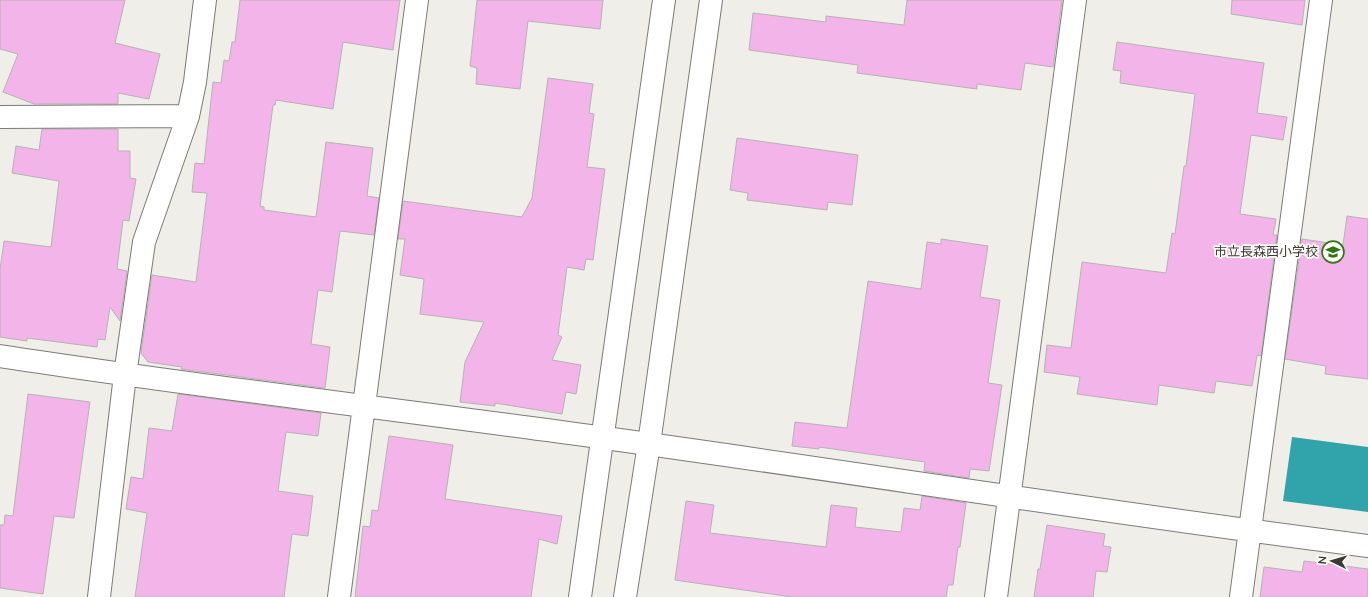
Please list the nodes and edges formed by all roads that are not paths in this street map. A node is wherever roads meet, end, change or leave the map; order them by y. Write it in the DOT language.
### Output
graph roads {
  1 [pos="205,0"];
  2 [pos="417,0"];
  3 [pos="664,0"];
  4 [pos="711,0"];
  5 [pos="1075,0"];
  6 [pos="1321,0"];
  7 [pos="188,116"];
  8 [pos="0,117"];
  9 [pos="0,356"];
  10 [pos="125,375"];
  11 [pos="364,405"];
  12 [pos="602,438"];
  13 [pos="649,444"];
  14 [pos="1010,497"];
  15 [pos="1249,531"];
  16 [pos="1368,546"];
  17 [pos="99,597"];
  18 [pos="339,597"];
  19 [pos="580,597"];
  20 [pos="624,597"];
  21 [pos="996,597"];
  22 [pos="1241,597"];
  1 -- 7 [label="street"];
  2 -- 11 [label="street"];
  3 -- 12 [label="street"];
  4 -- 13 [label="street"];
  5 -- 14 [label="street"];
  6 -- 15 [label="street"];
  7 -- 8 [label="street"];
  7 -- 10 [label="street"];
  9 -- 10 [label="street"];
  10 -- 11 [label="street"];
  10 -- 17 [label="street"];
  11 -- 12 [label="street"];
  11 -- 18 [label="street"];
  12 -- 13 [label="street"];
  12 -- 19 [label="street"];
  13 -- 14 [label="street"];
  13 -- 20 [label="street"];
  14 -- 15 [label="street"];
  14 -- 21 [label="street"];
  15 -- 16 [label="street"];
  15 -- 22 [label="street"];
}
